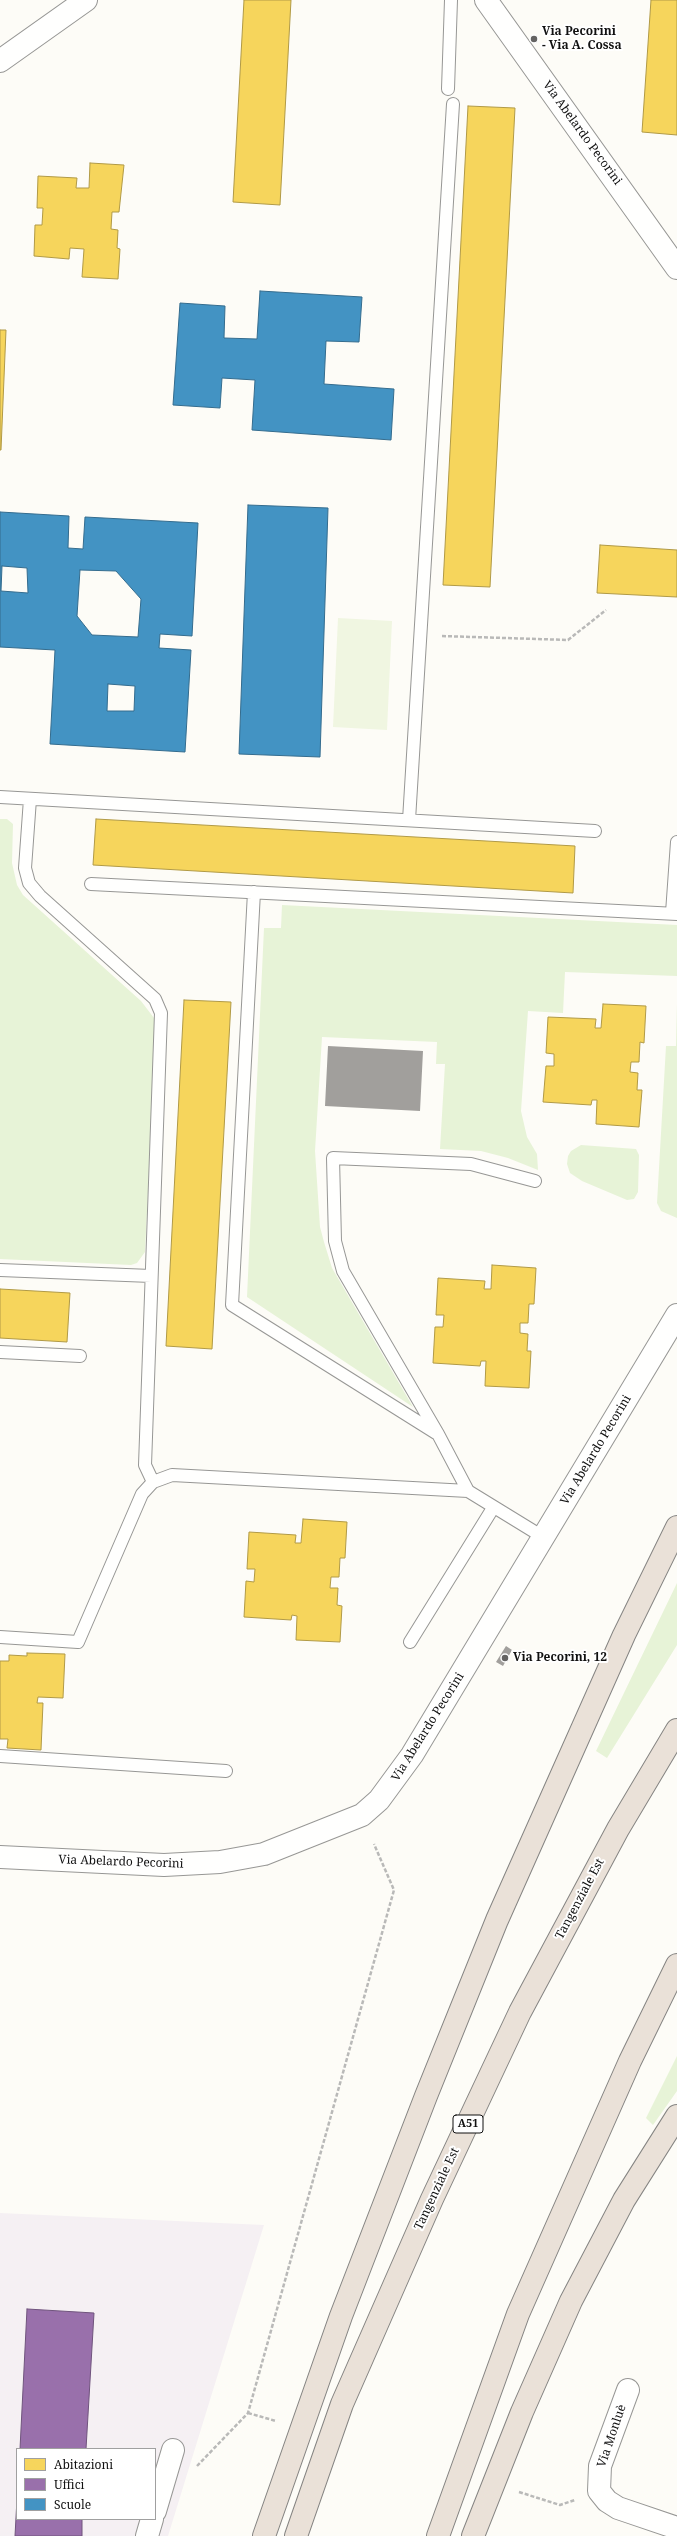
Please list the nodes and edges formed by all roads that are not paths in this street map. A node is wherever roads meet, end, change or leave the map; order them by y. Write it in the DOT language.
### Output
graph roads {
  1 [pos="86,0"];
  2 [pos="451,0"];
  3 [pos="486,0"];
  4 [pos="0,61"];
  5 [pos="448,89"];
  6 [pos="453,104"];
  7 [pos="677,268"];
  8 [pos="0,797"];
  9 [pos="30,799"];
  10 [pos="409,820"];
  11 [pos="595,831"];
  12 [pos="677,842"];
  13 [pos="91,884"];
  14 [pos="254,892"];
  15 [pos="675,914"];
  16 [pos="535,1181"];
  17 [pos="0,1270"];
  18 [pos="151,1276"];
  19 [pos="677,1315"];
  20 [pos="0,1352"];
  21 [pos="80,1356"];
  22 [pos="438,1434"];
  23 [pos="153,1482"];
  24 [pos="468,1491"];
  25 [pos="494,1508"];
  26 [pos="677,1527"];
  27 [pos="543,1537"];
  28 [pos="0,1637"];
  29 [pos="410,1642"];
  30 [pos="677,1730"];
  31 [pos="0,1756"];
  32 [pos="226,1771"];
  33 [pos="0,1857"];
  34 [pos="677,1965"];
  35 [pos="677,2116"];
  36 [pos="628,2390"];
  37 [pos="173,2450"];
  38 [pos="156,2508"];
  39 [pos="152,2520"];
  40 [pos="677,2528"];
  41 [pos="147,2536"];
  42 [pos="264,2536"];
  43 [pos="296,2536"];
  44 [pos="438,2536"];
  45 [pos="473,2536"];
  1 -- 4 [label="street"];
  2 -- 5 [label="lane"];
  3 -- 7 [label="street, Via Abelardo Pecorini"];
  6 -- 10 [label="lane"];
  8 -- 9 [label="lane"];
  9 -- 10 [label="lane"];
  9 -- 18 [label="lane"];
  10 -- 11 [label="lane"];
  12 -- 15 [label="lane"];
  13 -- 14 [label="lane"];
  14 -- 15 [label="lane"];
  14 -- 22 [label="lane"];
  16 -- 22 [label="lane"];
  17 -- 18 [label="lane"];
  18 -- 23 [label="lane"];
  19 -- 27 [label="street, Via Abelardo Pecorini"];
  20 -- 21 [label="lane"];
  22 -- 24 [label="lane"];
  23 -- 24 [label="lane"];
  23 -- 28 [label="lane"];
  24 -- 25 [label="lane"];
  25 -- 27 [label="lane"];
  25 -- 29 [label="lane"];
  26 -- 42 [label="highway"];
  27 -- 33 [label="street, Via Abelardo Pecorini"];
  30 -- 43 [label="highway, Tangenziale Est / A51"];
  31 -- 32 [label="lane"];
  34 -- 44 [label="highway"];
  35 -- 45 [label="highway"];
  36 -- 40 [label="street, Via Monluè"];
  37 -- 38 [label="street"];
  39 -- 41 [label="street"];
}
